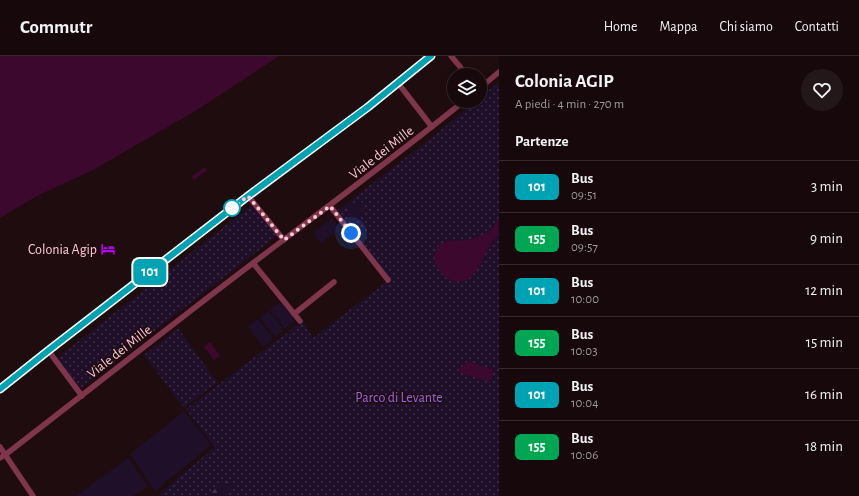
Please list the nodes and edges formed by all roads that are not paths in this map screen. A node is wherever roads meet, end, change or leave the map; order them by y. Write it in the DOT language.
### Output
graph roads {
  1 [pos="431,56"];
  2 [pos="451,56"];
  3 [pos="461,68"];
  4 [pos="499,72"];
  5 [pos="487,82"];
  6 [pos="398,83"];
  7 [pos="455,108"];
  8 [pos="432,127"];
  9 [pos="248,196"];
  10 [pos="330,206"];
  11 [pos="284,240"];
  12 [pos="253,263"];
  13 [pos="388,280"];
  14 [pos="334,282"];
  15 [pos="294,314"];
  16 [pos="300,321"];
  17 [pos="49,350"];
  18 [pos="0,389"];
  19 [pos="82,396"];
  20 [pos="0,447"];
  21 [pos="3,457"];
  22 [pos="33,496"];
  1 -- 6 [label="street"];
  2 -- 3 [label="street"];
  4 -- 5 [label="street"];
  6 -- 8 [label="street"];
  6 -- 9 [label="street"];
  7 -- 8 [label="street, Viale dei Mille"];
  8 -- 10 [label="street, Viale dei Mille"];
  9 -- 11 [label="street"];
  9 -- 17 [label="street"];
  10 -- 11 [label="street, Viale dei Mille"];
  10 -- 13 [label="street"];
  11 -- 12 [label="street, Viale dei Mille"];
  12 -- 15 [label="street"];
  12 -- 19 [label="street, Viale dei Mille"];
  14 -- 15 [label="street"];
  15 -- 16 [label="street"];
  17 -- 18 [label="street"];
  17 -- 19 [label="street"];
  19 -- 21 [label="street, Viale dei Mille"];
  20 -- 21 [label="street"];
  21 -- 22 [label="street"];
}
